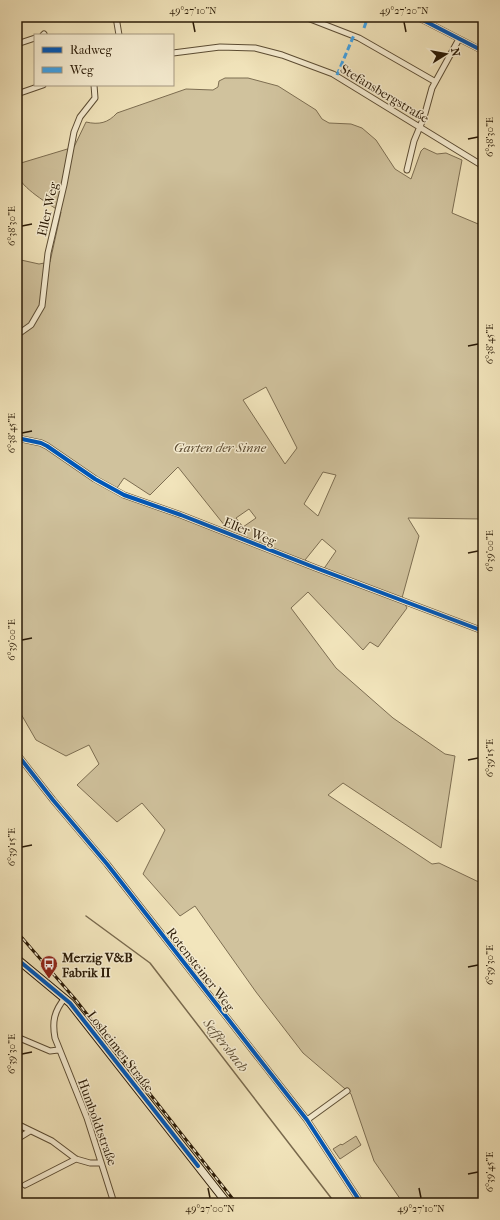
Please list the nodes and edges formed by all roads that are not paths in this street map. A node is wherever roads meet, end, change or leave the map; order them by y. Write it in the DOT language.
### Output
graph roads {
  1 [pos="116,17"];
  2 [pos="305,17"];
  3 [pos="417,17"];
  4 [pos="119,34"];
  5 [pos="34,38"];
  6 [pos="459,39"];
  7 [pos="17,44"];
  8 [pos="483,51"];
  9 [pos="174,53"];
  10 [pos="434,82"];
  11 [pos="40,86"];
  12 [pos="94,86"];
  13 [pos="17,94"];
  14 [pos="420,127"];
  15 [pos="483,166"];
  16 [pos="407,170"];
  17 [pos="17,335"];
  18 [pos="17,438"];
  19 [pos="483,631"];
  20 [pos="17,754"];
  21 [pos="17,959"];
  22 [pos="65,998"];
  23 [pos="17,1037"];
  24 [pos="58,1050"];
  25 [pos="347,1091"];
  26 [pos="306,1120"];
  27 [pos="17,1124"];
  28 [pos="30,1131"];
  29 [pos="17,1139"];
  30 [pos="76,1159"];
  31 [pos="101,1163"];
  32 [pos="25,1185"];
  33 [pos="114,1203"];
  34 [pos="227,1203"];
  35 [pos="361,1203"];
  1 -- 4 [label="street"];
  2 -- 10 [label="street"];
  3 -- 6 [label="street"];
  5 -- 7 [label="street"];
  6 -- 8 [label="street"];
  6 -- 10 [label="street"];
  9 -- 14 [label="street, Stefansbergstraße"];
  10 -- 14 [label="street"];
  11 -- 13 [label="street"];
  12 -- 17 [label="street, Eller Weg"];
  14 -- 15 [label="street, Stefansbergstraße"];
  14 -- 16 [label="street"];
  18 -- 19 [label="street, Eller Weg"];
  20 -- 26 [label="street, Rotensteiner Weg"];
  21 -- 22 [label="main road, Losheimer Straße"];
  22 -- 24 [label="street, Humboldtstraße"];
  22 -- 34 [label="main road, Losheimer Straße"];
  23 -- 24 [label="street"];
  24 -- 31 [label="street, Humboldtstraße"];
  25 -- 26 [label="street"];
  26 -- 35 [label="street, Rotensteiner Weg"];
  27 -- 28 [label="street"];
  28 -- 29 [label="street"];
  28 -- 30 [label="street"];
  30 -- 31 [label="street"];
  30 -- 32 [label="street"];
  31 -- 33 [label="street, Humboldtstraße"];
}
